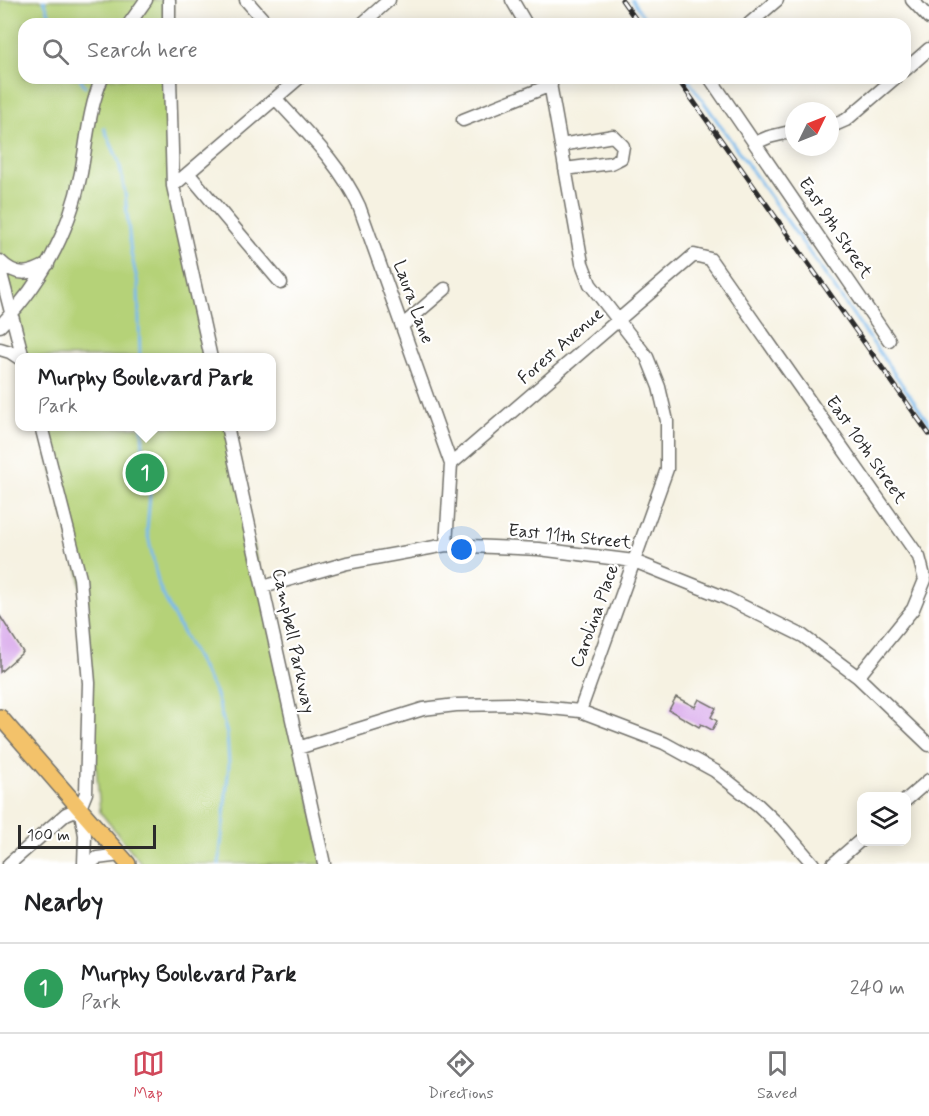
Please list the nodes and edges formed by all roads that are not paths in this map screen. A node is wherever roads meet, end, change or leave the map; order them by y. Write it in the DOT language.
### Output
graph roads {
  1 [pos="146,0"];
  2 [pos="169,0"];
  3 [pos="246,0"];
  4 [pos="389,0"];
  5 [pos="512,0"];
  6 [pos="777,0"];
  7 [pos="912,0"];
  8 [pos="133,18"];
  9 [pos="169,18"];
  10 [pos="262,18"];
  11 [pos="369,18"];
  12 [pos="522,18"];
  13 [pos="756,18"];
  14 [pos="929,18"];
  15 [pos="929,49"];
  16 [pos="911,65"];
  17 [pos="100,84"];
  18 [pos="170,84"];
  19 [pos="292,84"];
  20 [pos="545,84"];
  21 [pos="550,84"];
  22 [pos="714,84"];
  23 [pos="888,84"];
  24 [pos="276,99"];
  25 [pos="463,120"];
  26 [pos="839,123"];
  27 [pos="785,133"];
  28 [pos="755,143"];
  29 [pos="561,145"];
  30 [pos="565,169"];
  31 [pos="188,173"];
  32 [pos="172,186"];
  33 [pos="694,255"];
  34 [pos="0,261"];
  35 [pos="49,264"];
  36 [pos="0,270"];
  37 [pos="281,283"];
  38 [pos="445,289"];
  39 [pos="12,314"];
  40 [pos="620,320"];
  41 [pos="403,325"];
  42 [pos="0,326"];
  43 [pos="889,340"];
  44 [pos="0,349"];
  45 [pos="20,353"];
  46 [pos="210,353"];
  47 [pos="15,355"];
  48 [pos="42,431"];
  49 [pos="228,431"];
  50 [pos="451,464"];
  51 [pos="446,545"];
  52 [pos="634,561"];
  53 [pos="263,587"];
  54 [pos="858,677"];
  55 [pos="580,711"];
  56 [pos="0,717"];
  57 [pos="929,745"];
  58 [pos="298,748"];
  59 [pos="929,780"];
  60 [pos="911,796"];
  61 [pos="80,808"];
  62 [pos="857,843"];
  63 [pos="124,859"];
  64 [pos="9,864"];
  65 [pos="84,864"];
  66 [pos="90,864"];
  67 [pos="324,864"];
  68 [pos="813,864"];
  69 [pos="833,864"];
  1 -- 8 [label="street"];
  2 -- 9 [label="street"];
  3 -- 10 [label="street"];
  4 -- 11 [label="street"];
  5 -- 12 [label="street"];
  6 -- 13 [label="street"];
  7 -- 14 [label="street"];
  15 -- 16 [label="street"];
  17 -- 35 [label="street"];
  18 -- 32 [label="street"];
  19 -- 24 [label="street"];
  20 -- 25 [label="street"];
  21 -- 29 [label="street, Carolina Place"];
  22 -- 28 [label="street, East 9th Street"];
  23 -- 26 [label="street"];
  24 -- 31 [label="street"];
  24 -- 41 [label="street, Laura Lane"];
  27 -- 28 [label="street"];
  28 -- 43 [label="street, East 9th Street"];
  29 -- 30 [label="street, Carolina Place"];
  29 -- 30 [label="street"];
  30 -- 40 [label="street, Carolina Place"];
  31 -- 32 [label="street"];
  31 -- 37 [label="street"];
  32 -- 46 [label="street"];
  33 -- 40 [label="street, Forest Avenue"];
  33 -- 54 [label="street, East 10th Street"];
  34 -- 35 [label="street"];
  35 -- 39 [label="street"];
  36 -- 39 [label="street"];
  38 -- 41 [label="street"];
  39 -- 42 [label="street"];
  39 -- 45 [label="street"];
  40 -- 50 [label="street, Forest Avenue"];
  40 -- 52 [label="street, Carolina Place"];
  41 -- 50 [label="street, Laura Lane"];
  44 -- 47 [label="street"];
  48 -- 61 [label="street"];
  49 -- 53 [label="street, Campbell Parkway"];
  50 -- 51 [label="street, Laura Lane"];
  51 -- 52 [label="street, East 11th Street"];
  51 -- 53 [label="street, East 11th Street"];
  52 -- 54 [label="street, East 11th Street"];
  52 -- 55 [label="street, Carolina Place"];
  53 -- 58 [label="street, Campbell Parkway"];
  54 -- 57 [label="street, East 11th Street"];
  55 -- 58 [label="street"];
  55 -- 68 [label="street"];
  56 -- 61 [label="main road"];
  58 -- 67 [label="street, Campbell Parkway"];
  59 -- 60 [label="street"];
  61 -- 63 [label="main road"];
  61 -- 64 [label="street"];
  61 -- 65 [label="street"];
  62 -- 69 [label="street"];
  63 -- 66 [label="street"];
}
